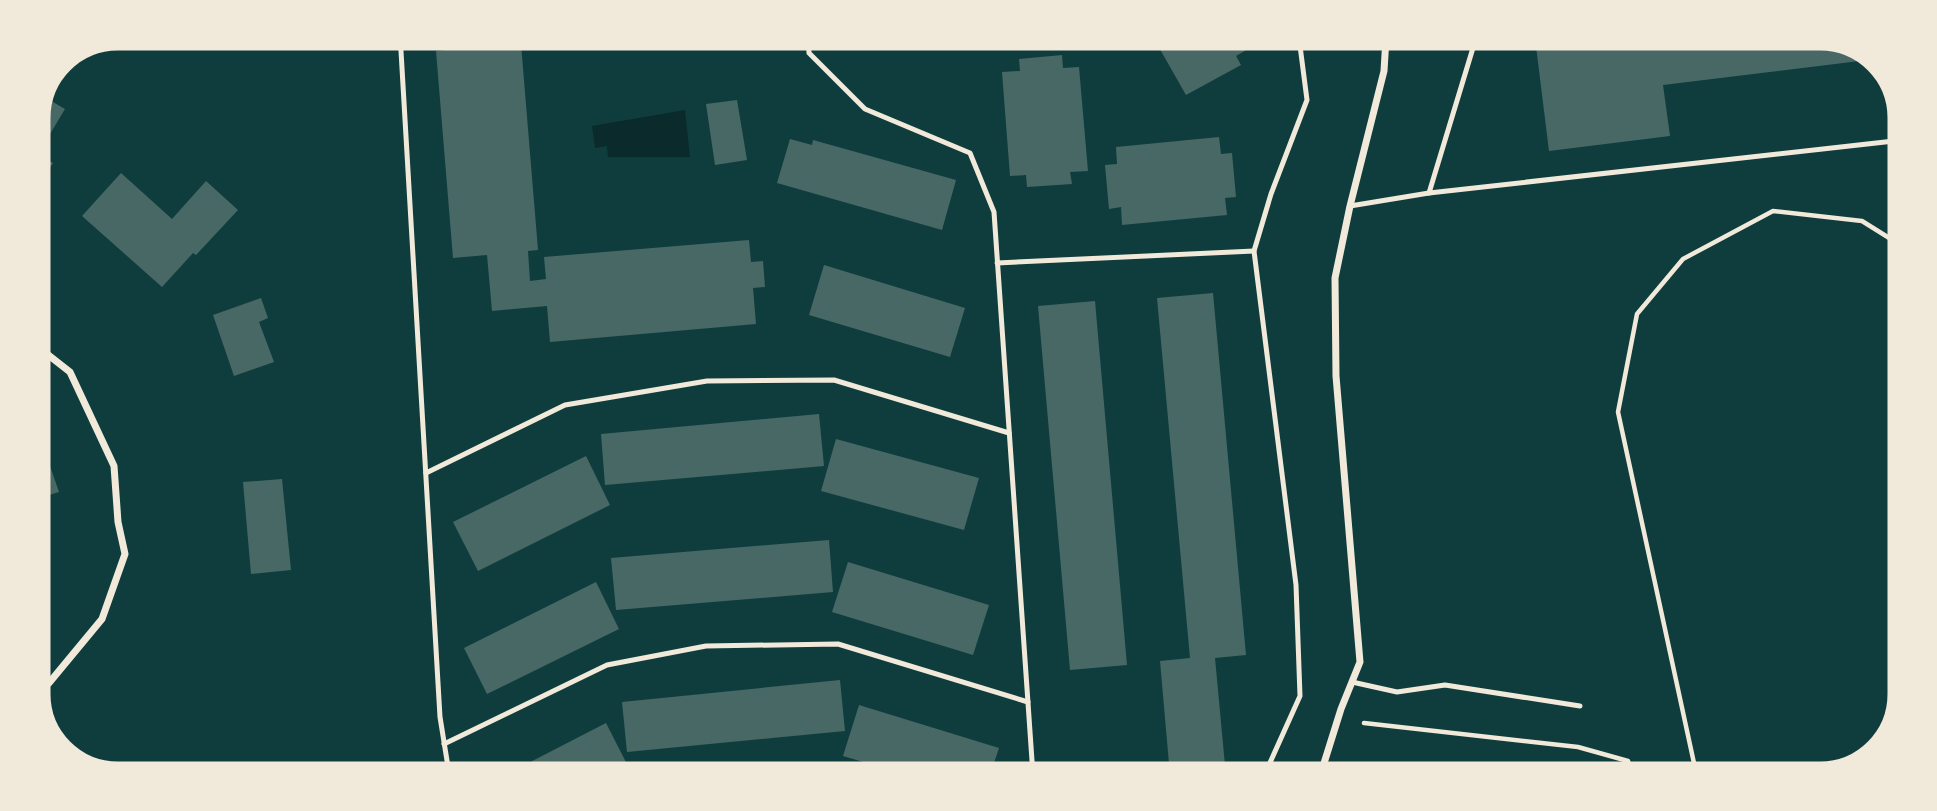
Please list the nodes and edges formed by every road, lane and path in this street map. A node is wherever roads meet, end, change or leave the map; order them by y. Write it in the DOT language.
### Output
graph roads {
  1 [pos="401,45"];
  2 [pos="809,45"];
  3 [pos="1300,45"];
  4 [pos="1386,45"];
  5 [pos="1474,45"];
  6 [pos="1891,141"];
  7 [pos="1429,193"];
  8 [pos="1350,206"];
  9 [pos="1891,239"];
  10 [pos="1254,251"];
  11 [pos="998,263"];
  12 [pos="46,353"];
  13 [pos="1009,433"];
  14 [pos="426,473"];
  15 [pos="1352,682"];
  16 [pos="46,685"];
  17 [pos="1028,702"];
  18 [pos="1580,706"];
  19 [pos="1364,723"];
  20 [pos="444,744"];
  21 [pos="448,766"];
  22 [pos="1032,766"];
  23 [pos="1268,766"];
  24 [pos="1323,766"];
  25 [pos="1630,766"];
  26 [pos="1695,766"];
  1 -- 14 [label="lane"];
  2 -- 11 [label="lane"];
  3 -- 10 [label="lane"];
  4 -- 8 [label="street"];
  5 -- 7 [label="lane"];
  6 -- 7 [label="lane"];
  7 -- 8 [label="lane"];
  8 -- 15 [label="street"];
  9 -- 26 [label="path"];
  10 -- 11 [label="lane"];
  10 -- 23 [label="lane"];
  11 -- 13 [label="lane"];
  12 -- 16 [label="street"];
  13 -- 14 [label="lane"];
  13 -- 17 [label="lane"];
  14 -- 20 [label="lane"];
  15 -- 18 [label="lane"];
  15 -- 24 [label="street"];
  17 -- 20 [label="lane"];
  17 -- 22 [label="lane"];
  19 -- 25 [label="path"];
  20 -- 21 [label="lane"];
}
